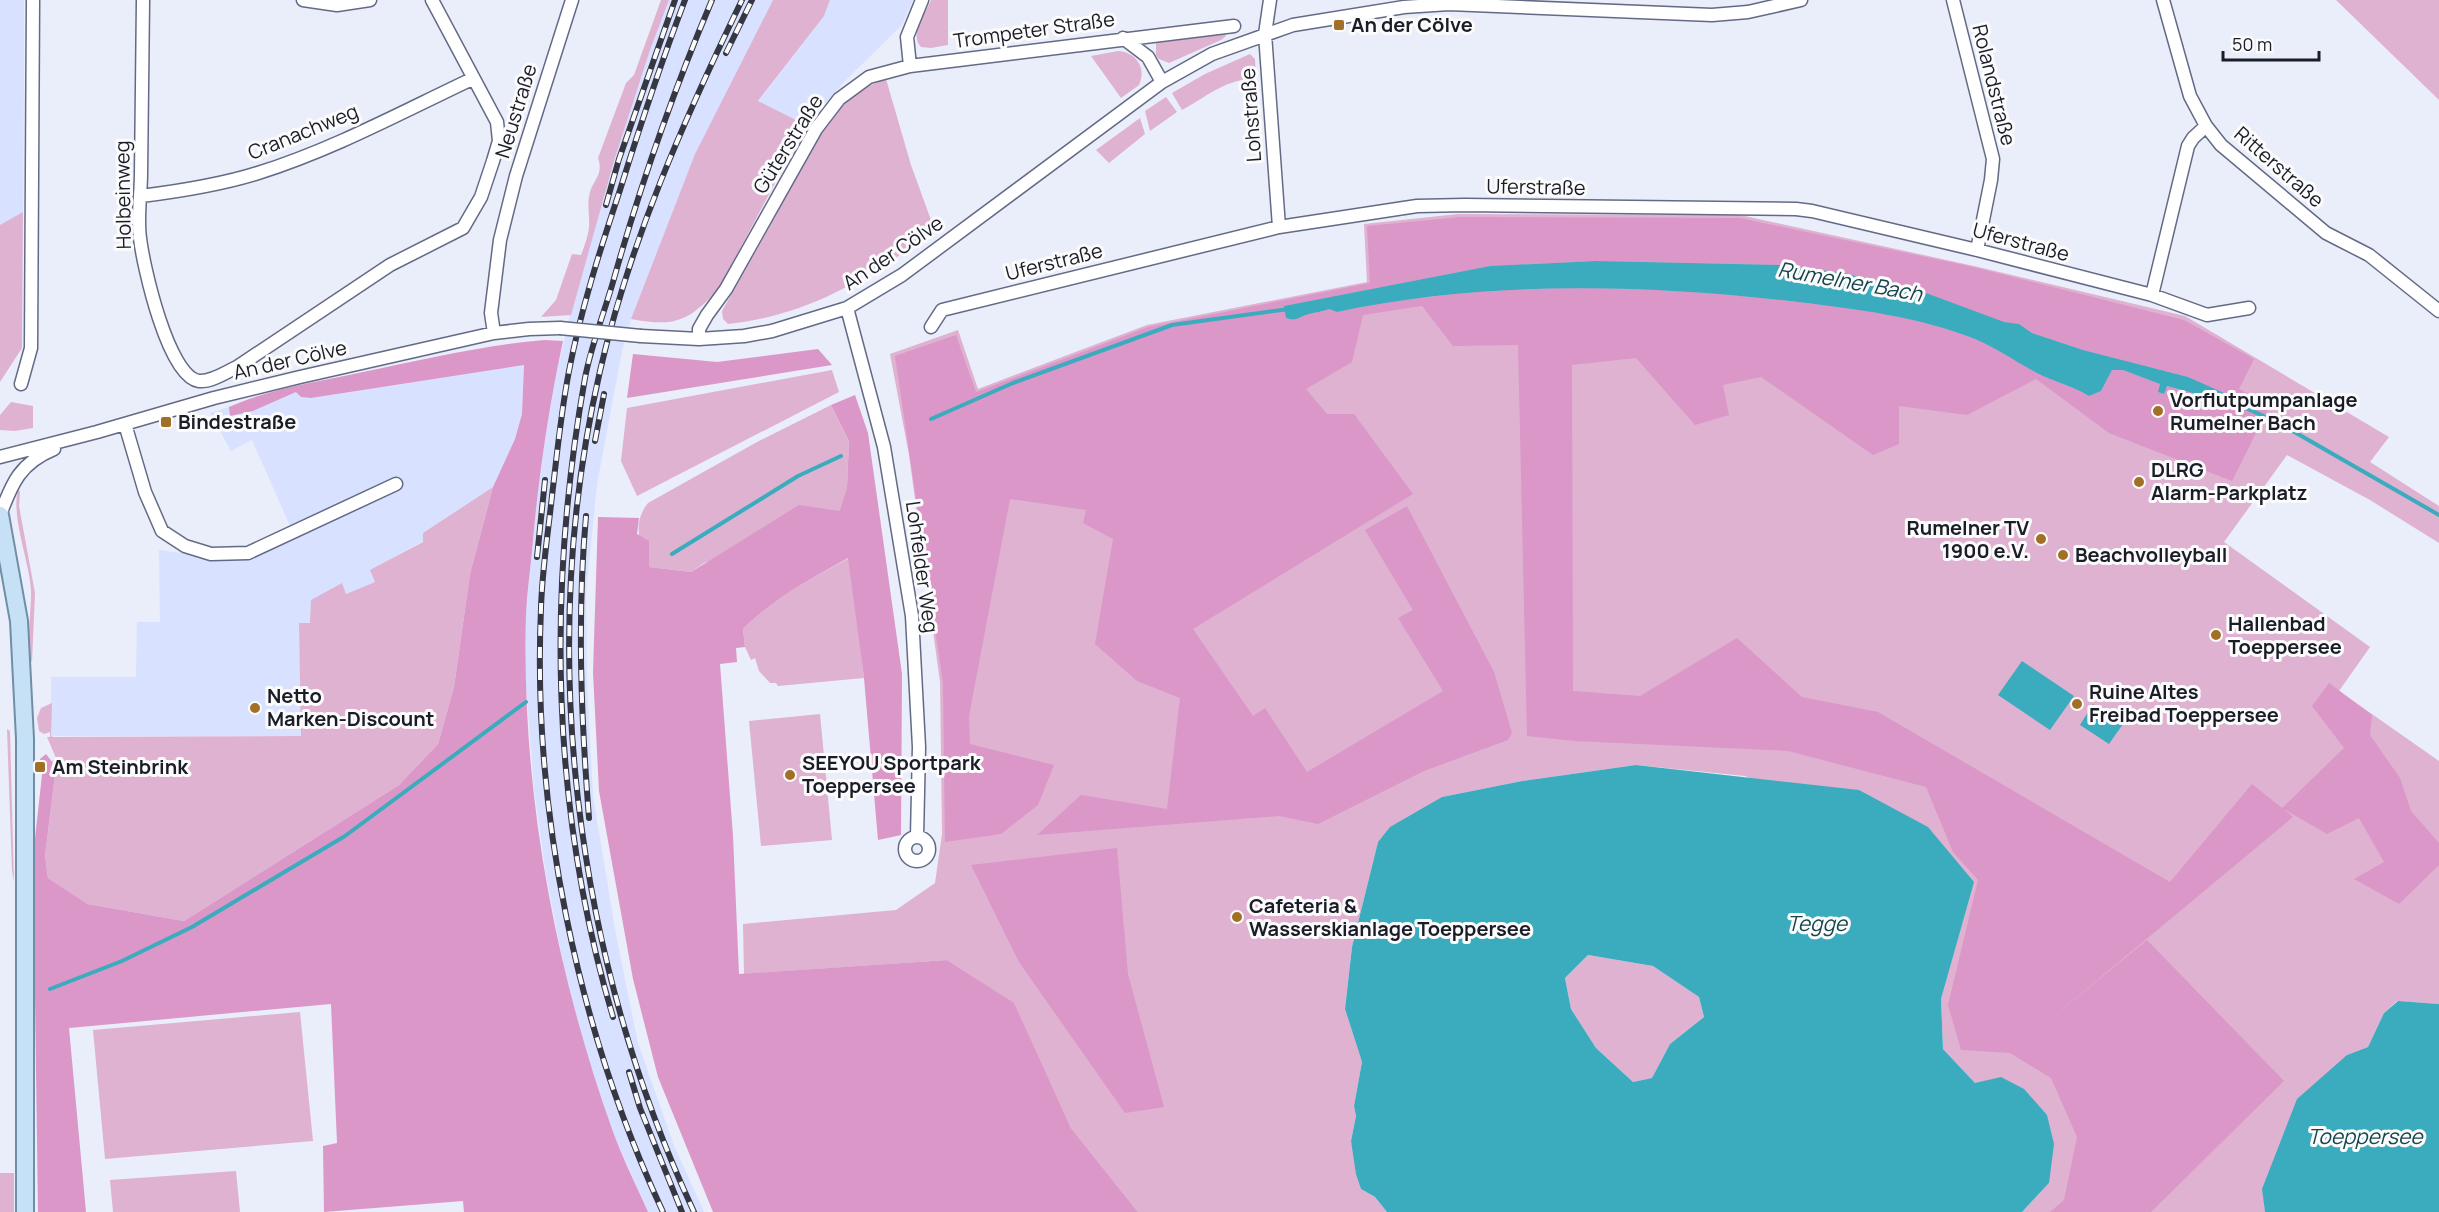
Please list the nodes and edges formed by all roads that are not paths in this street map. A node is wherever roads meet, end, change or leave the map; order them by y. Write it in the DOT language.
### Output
graph roads {
  1 [pos="33,0"];
  2 [pos="143,0"];
  3 [pos="303,0"];
  4 [pos="370,0"];
  5 [pos="432,0"];
  6 [pos="572,0"];
  7 [pos="922,0"];
  8 [pos="1270,0"];
  9 [pos="1798,0"];
  10 [pos="1953,0"];
  11 [pos="2163,0"];
  12 [pos="1234,26"];
  13 [pos="1265,34"];
  14 [pos="1123,38"];
  15 [pos="910,66"];
  16 [pos="472,79"];
  17 [pos="1162,82"];
  18 [pos="2206,126"];
  19 [pos="141,196"];
  20 [pos="1279,227"];
  21 [pos="1977,250"];
  22 [pos="2152,295"];
  23 [pos="847,308"];
  24 [pos="2249,308"];
  25 [pos="2439,311"];
  26 [pos="931,327"];
  27 [pos="494,333"];
  28 [pos="699,339"];
  29 [pos="21,384"];
  30 [pos="126,424"];
  31 [pos="97,432"];
  32 [pos="0,456"];
  33 [pos="396,484"];
  34 [pos="0,515"];
  35 [pos="918,837"];
  36 [pos="25,1212"];
  1 -- 29 [label="street"];
  2 -- 19 [label="street, Holbeinweg"];
  3 -- 4 [label="street"];
  5 -- 16 [label="street"];
  6 -- 27 [label="street, Neustraße"];
  7 -- 15 [label="street"];
  8 -- 13 [label="street, Lohstraße"];
  9 -- 13 [label="street"];
  10 -- 21 [label="street, Rolandstraße"];
  11 -- 18 [label="street, Ritterstraße"];
  12 -- 14 [label="street, Trompeter Straße"];
  13 -- 17 [label="street, An der Cölve"];
  13 -- 20 [label="street, Lohstraße"];
  14 -- 15 [label="street, Trompeter Straße"];
  14 -- 17 [label="street"];
  15 -- 28 [label="street, Güterstraße"];
  16 -- 19 [label="street, Cranachweg"];
  16 -- 19 [label="street, Holbeinweg"];
  17 -- 23 [label="street, An der Cölve"];
  18 -- 22 [label="street"];
  18 -- 25 [label="street, Ritterstraße"];
  20 -- 21 [label="street, Uferstraße"];
  20 -- 26 [label="street, Uferstraße"];
  21 -- 22 [label="street, Uferstraße"];
  22 -- 24 [label="street, Uferstraße"];
  23 -- 28 [label="street, An der Cölve"];
  23 -- 35 [label="street, Lohfelder Weg"];
  27 -- 28 [label="street, An der Cölve, bridge"];
  27 -- 30 [label="street, An der Cölve"];
  30 -- 31 [label="street, An der Cölve"];
  30 -- 33 [label="street"];
  31 -- 32 [label="street, An der Cölve"];
  31 -- 34 [label="street, An der Cölve"];
  34 -- 36 [label="main road"];
}
